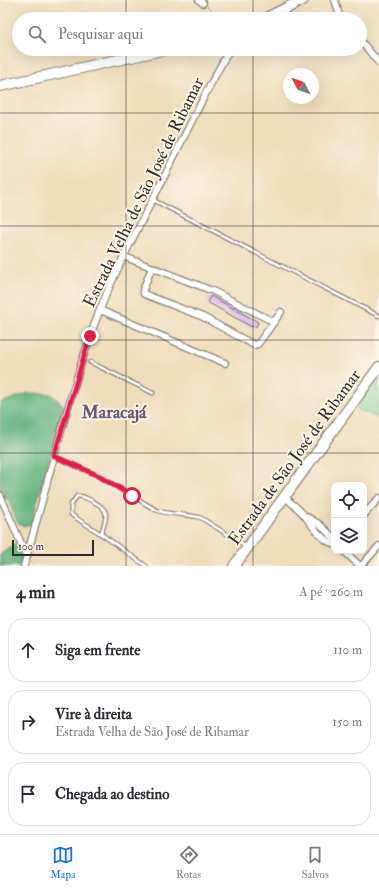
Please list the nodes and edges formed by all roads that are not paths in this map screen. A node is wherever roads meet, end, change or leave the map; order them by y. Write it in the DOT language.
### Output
graph roads {
  1 [pos="303,0"];
  2 [pos="336,0"];
  3 [pos="278,12"];
  4 [pos="339,12"];
  5 [pos="367,48"];
  6 [pos="135,56"];
  7 [pos="226,56"];
  8 [pos="379,63"];
  9 [pos="0,86"];
  10 [pos="153,200"];
  11 [pos="125,257"];
  12 [pos="152,267"];
  13 [pos="100,310"];
  14 [pos="281,312"];
  15 [pos="379,316"];
  16 [pos="274,322"];
  17 [pos="83,358"];
  18 [pos="90,362"];
  19 [pos="225,363"];
  20 [pos="379,367"];
  21 [pos="153,393"];
  22 [pos="57,457"];
  23 [pos="0,495"];
  24 [pos="285,496"];
  25 [pos="379,498"];
  26 [pos="367,512"];
  27 [pos="304,515"];
  28 [pos="101,534"];
  29 [pos="331,535"];
  30 [pos="331,543"];
  31 [pos="379,546"];
  32 [pos="248,547"];
  33 [pos="347,554"];
  34 [pos="27,557"];
  35 [pos="24,566"];
  36 [pos="146,566"];
  37 [pos="234,566"];
  38 [pos="360,566"];
  1 -- 3 [label="main road"];
  2 -- 4 [label="street"];
  5 -- 8 [label="street"];
  6 -- 9 [label="main road"];
  7 -- 10 [label="street, Estrada Velha de São José de Ribamar"];
  10 -- 11 [label="street, Estrada Velha de São José de Ribamar"];
  10 -- 15 [label="lane"];
  11 -- 12 [label="street"];
  11 -- 13 [label="street, Estrada Velha de São José de Ribamar"];
  12 -- 16 [label="street"];
  12 -- 16 [label="street"];
  13 -- 17 [label="street, Estrada Velha de São José de Ribamar"];
  13 -- 19 [label="street"];
  14 -- 16 [label="street"];
  17 -- 18 [label="street"];
  17 -- 22 [label="street, Estrada Velha de São José de Ribamar"];
  18 -- 21 [label="lane"];
  20 -- 24 [label="main road, Estrada de São José de Ribamar"];
  22 -- 32 [label="lane"];
  22 -- 34 [label="street, Estrada Velha de São José de Ribamar"];
  23 -- 34 [label="street"];
  24 -- 27 [label="street"];
  24 -- 32 [label="main road, Estrada de São José de Ribamar"];
  25 -- 26 [label="street"];
  27 -- 29 [label="street"];
  27 -- 30 [label="street"];
  28 -- 28 [label="lane"];
  28 -- 36 [label="lane"];
  31 -- 38 [label="street"];
  32 -- 37 [label="main road, Estrada de São José de Ribamar"];
  33 -- 38 [label="street"];
  34 -- 35 [label="street, Estrada Velha de São José de Ribamar"];
}
